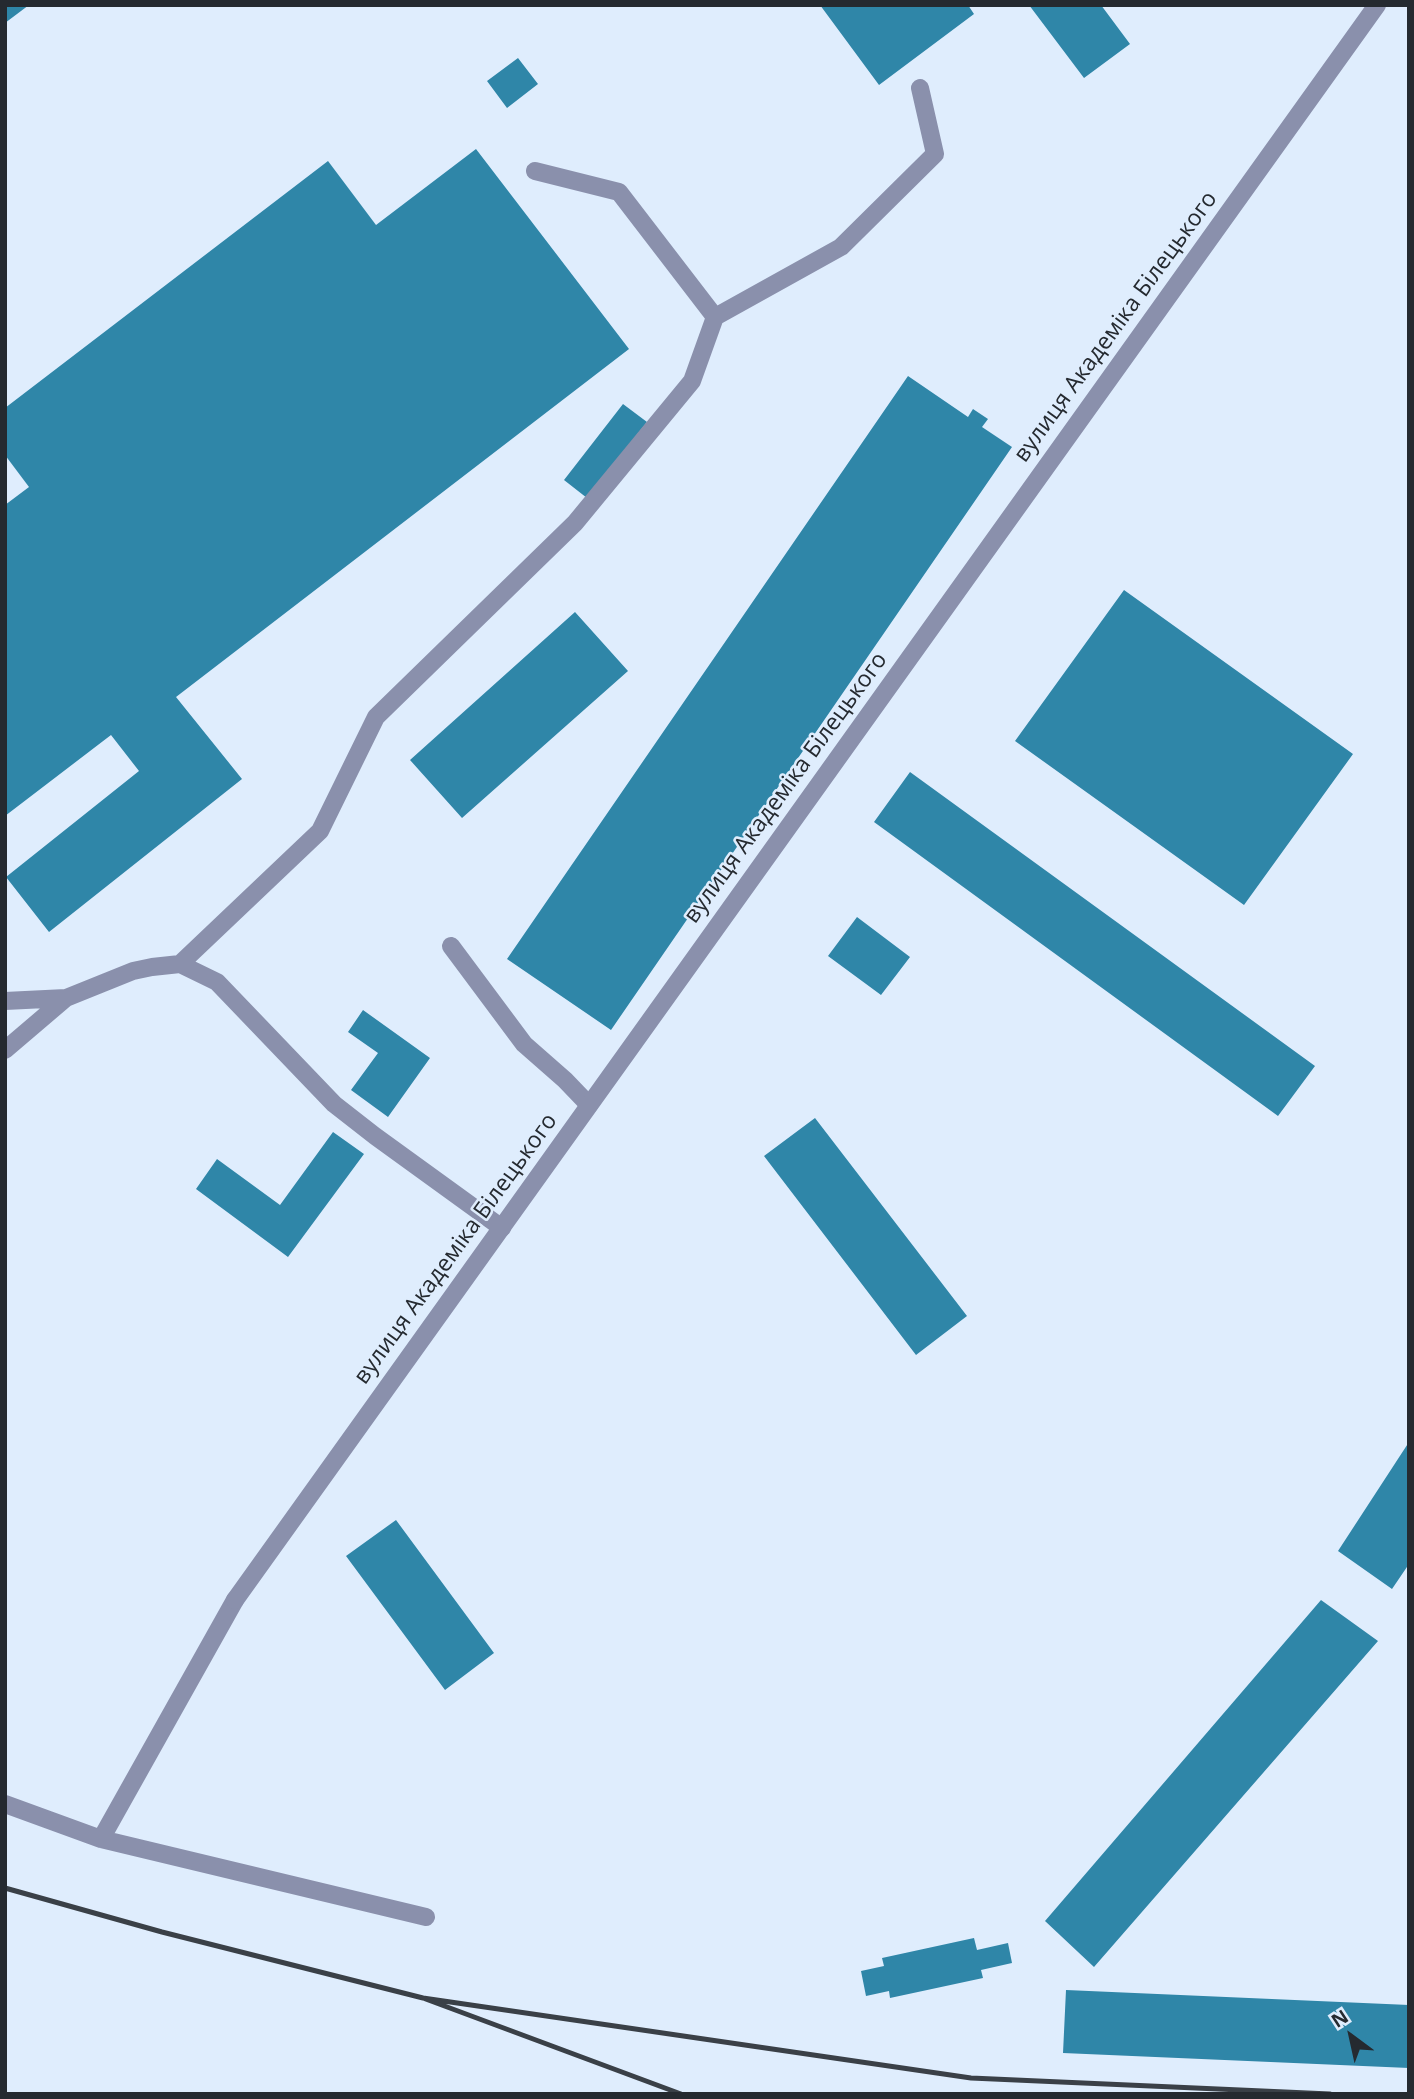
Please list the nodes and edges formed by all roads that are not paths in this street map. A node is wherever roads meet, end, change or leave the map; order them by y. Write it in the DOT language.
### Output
graph roads {
  1 [pos="1377,5"];
  2 [pos="920,88"];
  3 [pos="534,171"];
  4 [pos="715,317"];
  5 [pos="451,946"];
  6 [pos="180,964"];
  7 [pos="66,998"];
  8 [pos="5,1001"];
  9 [pos="5,1050"];
  10 [pos="589,1105"];
  11 [pos="502,1228"];
  12 [pos="5,1804"];
  13 [pos="101,1839"];
  14 [pos="426,1917"];
  1 -- 10 [label="street, вулиця Академіка Білецького"];
  2 -- 4 [label="street"];
  3 -- 4 [label="street"];
  4 -- 6 [label="street"];
  5 -- 10 [label="street"];
  6 -- 7 [label="street"];
  6 -- 11 [label="street"];
  7 -- 8 [label="street"];
  7 -- 9 [label="street"];
  10 -- 11 [label="street, вулиця Академіка Білецького"];
  11 -- 13 [label="street, вулиця Академіка Білецького"];
  12 -- 13 [label="street"];
  13 -- 14 [label="street"];
}
